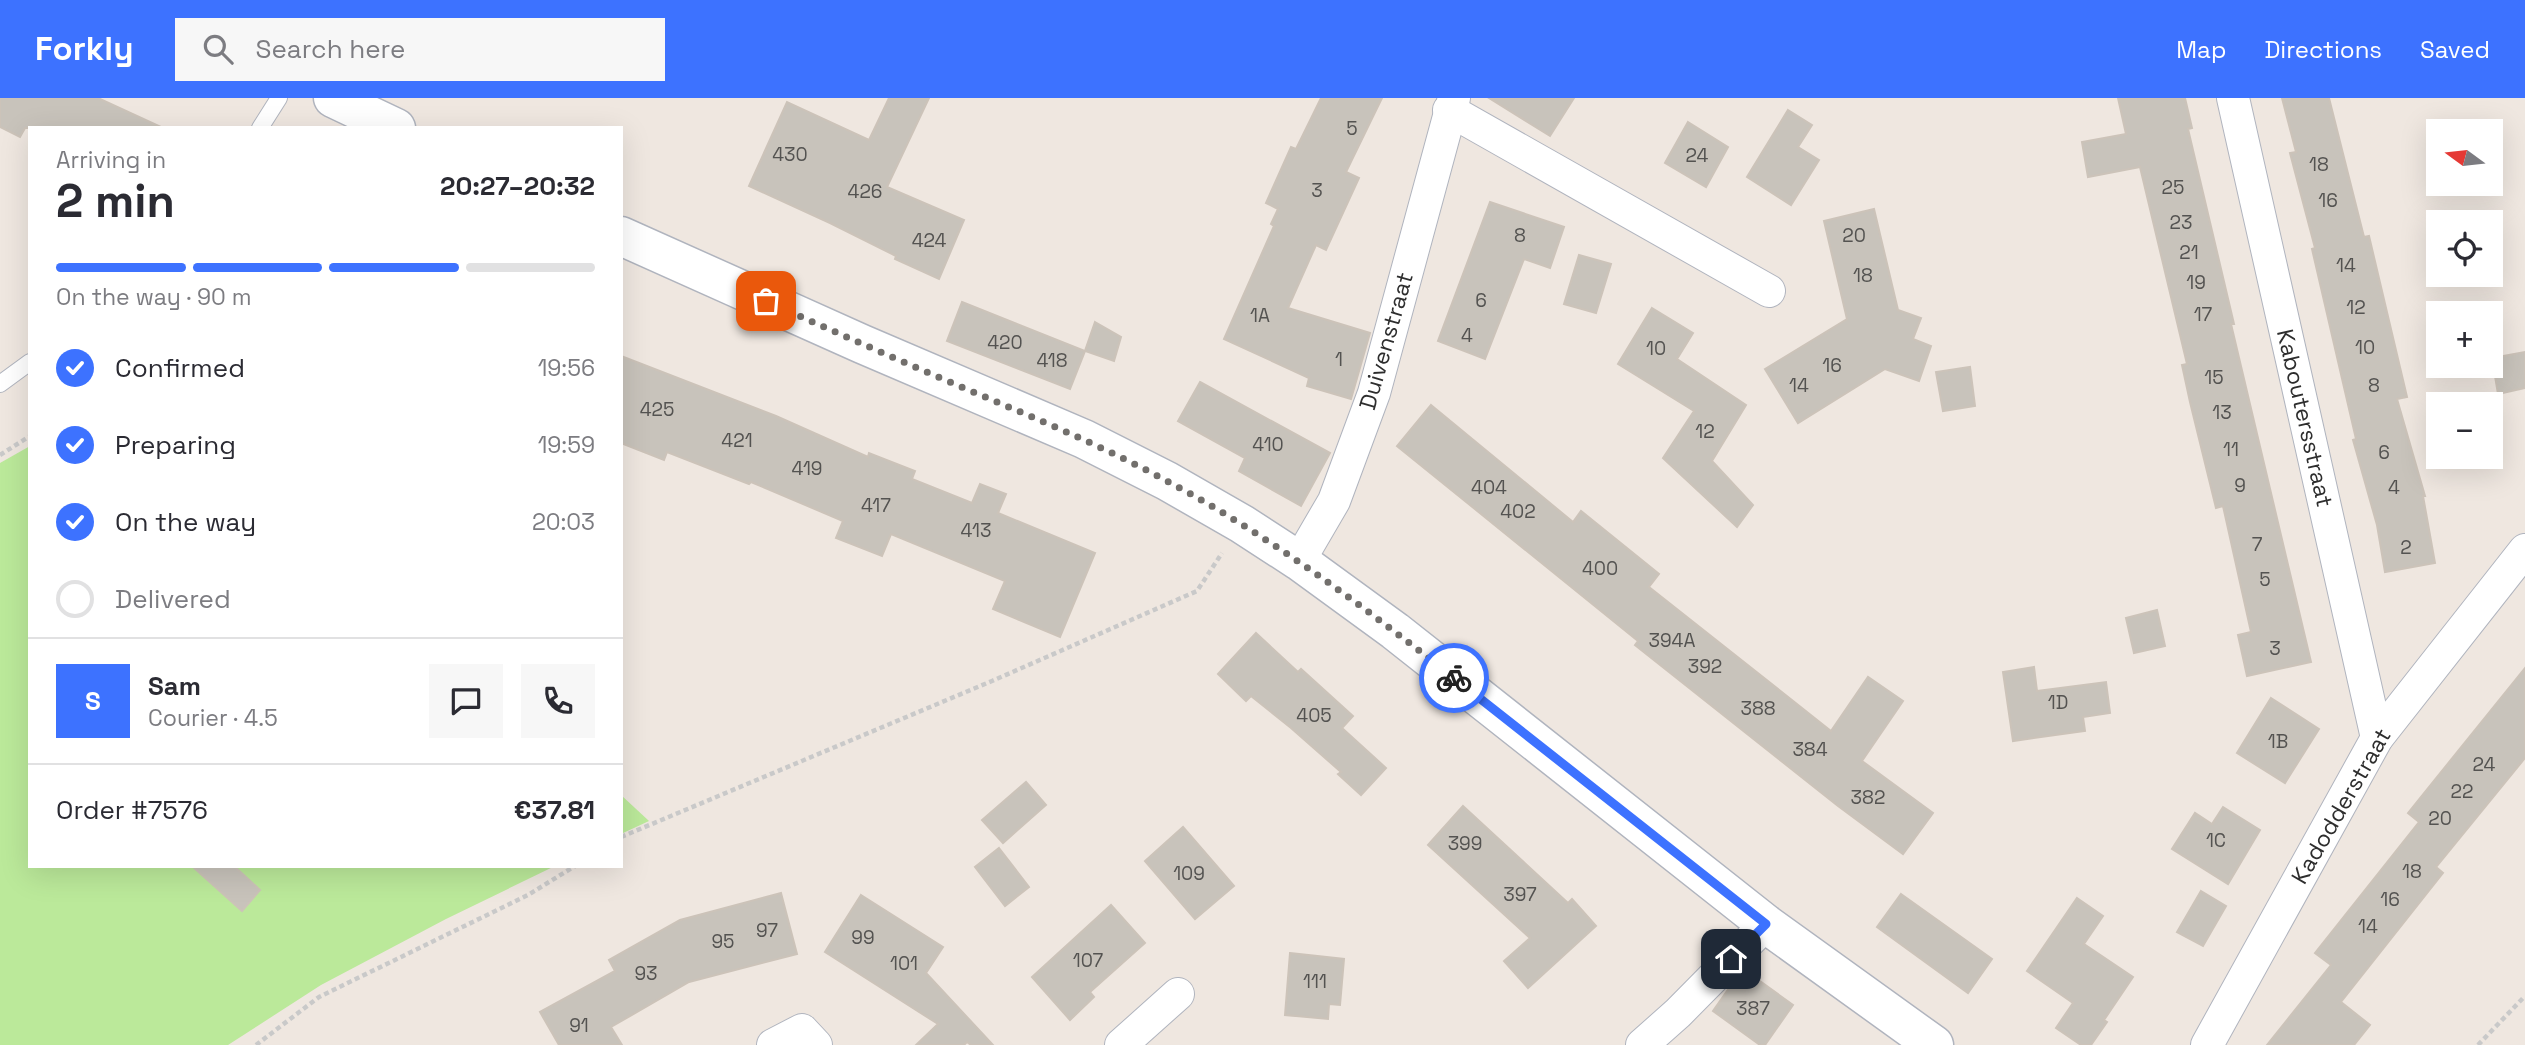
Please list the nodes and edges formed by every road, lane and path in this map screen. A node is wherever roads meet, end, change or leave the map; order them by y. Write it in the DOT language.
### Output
graph roads {
  1 [pos="279,98"];
  2 [pos="333,98"];
  3 [pos="2233,98"];
  4 [pos="1451,104"];
  5 [pos="261,126"];
  6 [pos="392,126"];
  7 [pos="623,237"];
  8 [pos="1769,291"];
  9 [pos="28,363"];
  10 [pos="0,384"];
  11 [pos="28,437"];
  12 [pos="0,454"];
  13 [pos="1242,524"];
  14 [pos="2525,550"];
  15 [pos="1299,561"];
  16 [pos="2377,738"];
  17 [pos="623,836"];
  18 [pos="572,868"];
  19 [pos="1766,924"];
  20 [pos="1178,994"];
  21 [pos="2525,996"];
  22 [pos="256,1045"];
  23 [pos="774,1045"];
  24 [pos="816,1045"];
  25 [pos="1121,1045"];
  26 [pos="1642,1045"];
  27 [pos="1934,1045"];
  28 [pos="2207,1045"];
  29 [pos="2478,1045"];
  1 -- 5 [label="lane"];
  2 -- 6 [label="main road"];
  3 -- 16 [label="street, Kaboutersstraat"];
  4 -- 8 [label="street, Duivenstraat"];
  4 -- 15 [label="street, Duivenstraat"];
  7 -- 13 [label="main road"];
  9 -- 10 [label="lane"];
  11 -- 12 [label="path"];
  13 -- 15 [label="main road"];
  13 -- 17 [label="path"];
  14 -- 16 [label="street, Kadodderstraat"];
  15 -- 19 [label="main road"];
  16 -- 28 [label="street, Kadodderstraat"];
  18 -- 22 [label="path"];
  19 -- 26 [label="street"];
  19 -- 27 [label="main road"];
  20 -- 25 [label="street"];
  21 -- 29 [label="path"];
  23 -- 24 [label="street"];
}
